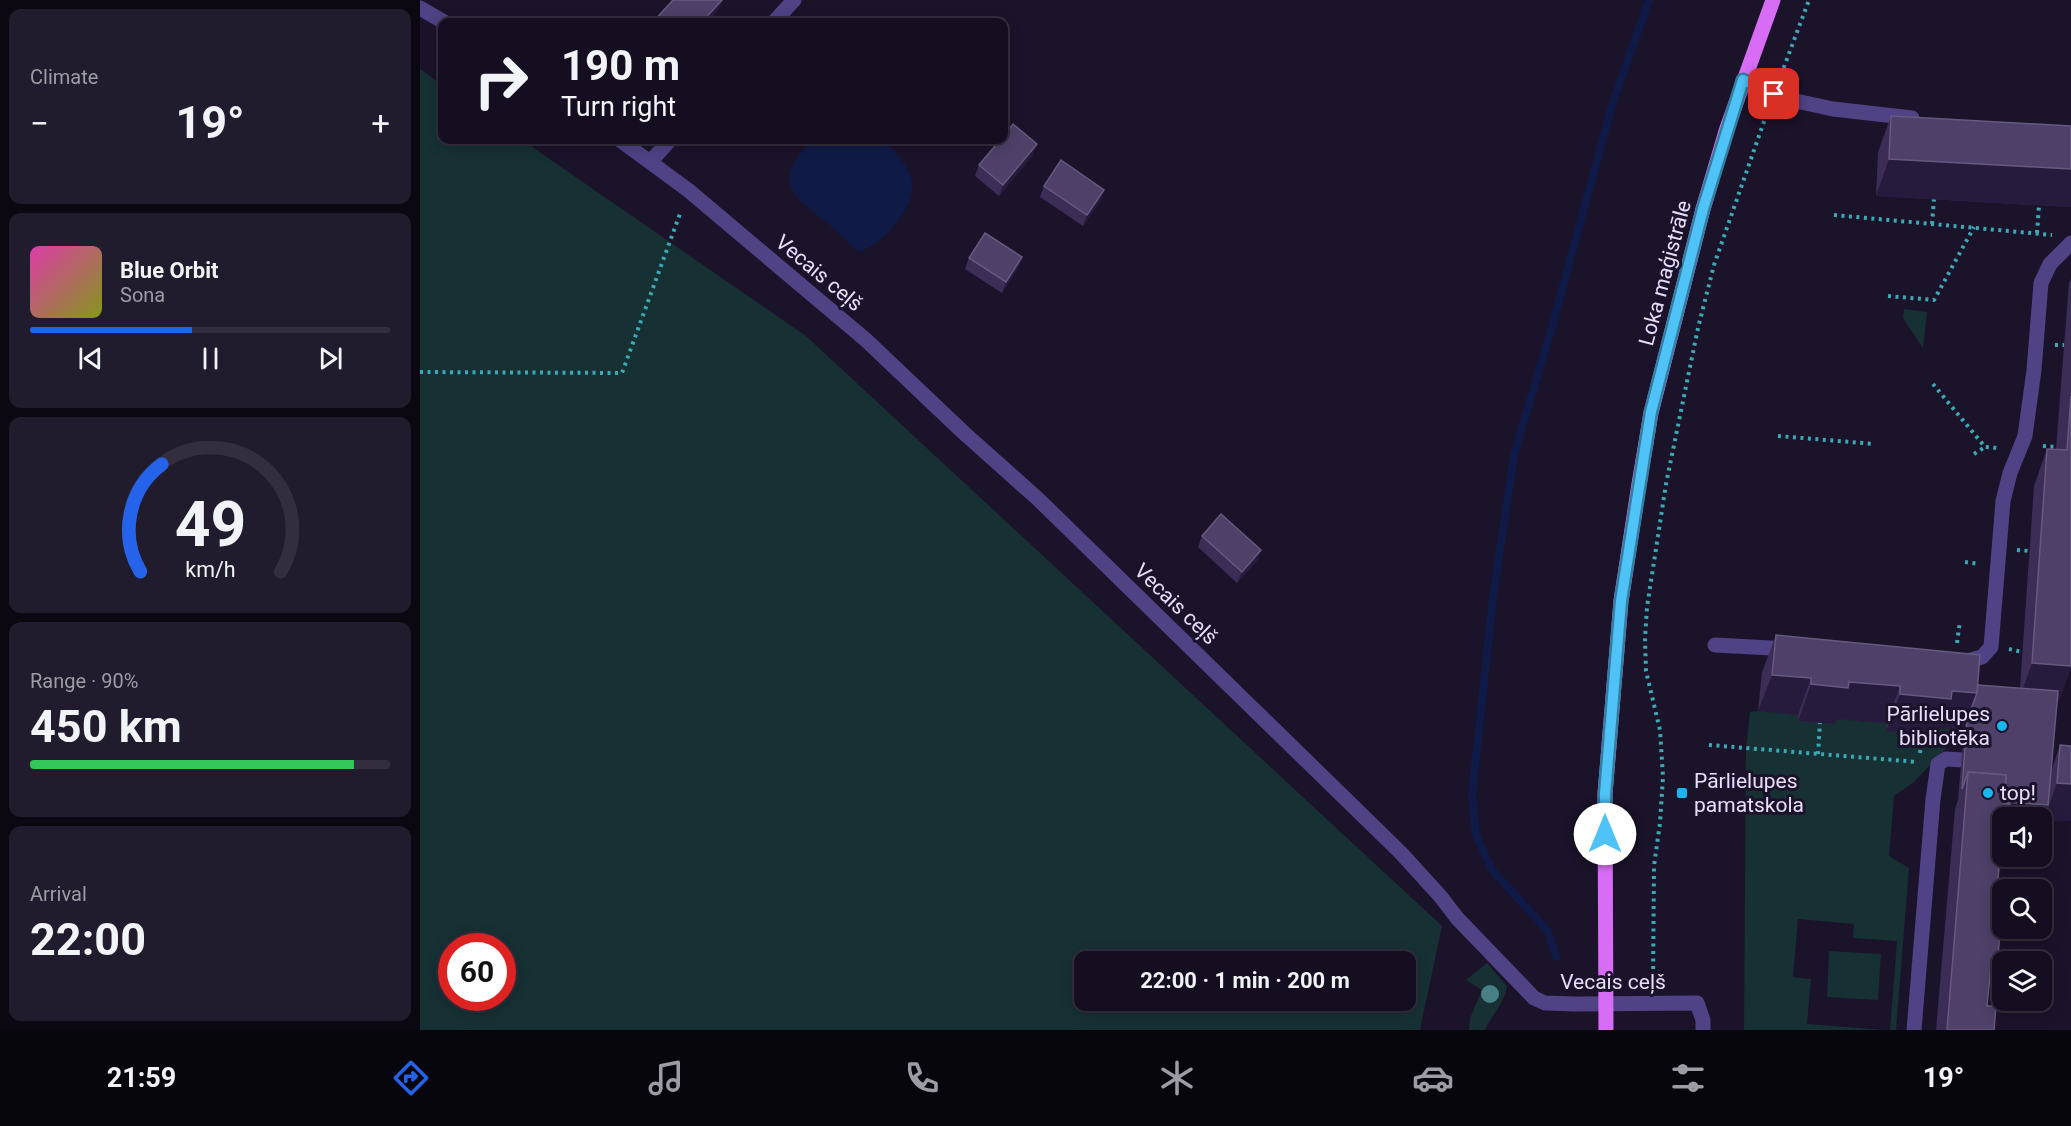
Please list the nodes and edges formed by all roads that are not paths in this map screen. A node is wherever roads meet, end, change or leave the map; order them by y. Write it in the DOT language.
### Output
graph roads {
  1 [pos="794,0"];
  2 [pos="1773,0"];
  3 [pos="420,8"];
  4 [pos="438,18"];
  5 [pos="778,18"];
  6 [pos="1743,80"];
  7 [pos="1926,119"];
  8 [pos="626,144"];
  9 [pos="666,144"];
  10 [pos="651,161"];
  11 [pos="2065,240"];
  12 [pos="1715,645"];
  13 [pos="1805,650"];
  14 [pos="1945,661"];
  15 [pos="1996,762"];
  16 [pos="1606,1004"];
  17 [pos="1606,1030"];
  18 [pos="1702,1030"];
  19 [pos="1914,1030"];
  1 -- 5 [label="street"];
  2 -- 6 [label="main road, Loka maģistrāle"];
  3 -- 4 [label="street"];
  6 -- 7 [label="street"];
  6 -- 16 [label="main road, Loka maģistrāle"];
  8 -- 10 [label="street, Vecais ceļš"];
  9 -- 10 [label="street"];
  10 -- 16 [label="street, Vecais ceļš"];
  11 -- 14 [label="street"];
  12 -- 13 [label="street"];
  15 -- 19 [label="street"];
  16 -- 17 [label="main road, Loka maģistrāle"];
  16 -- 18 [label="street, Vecais ceļš"];
}
